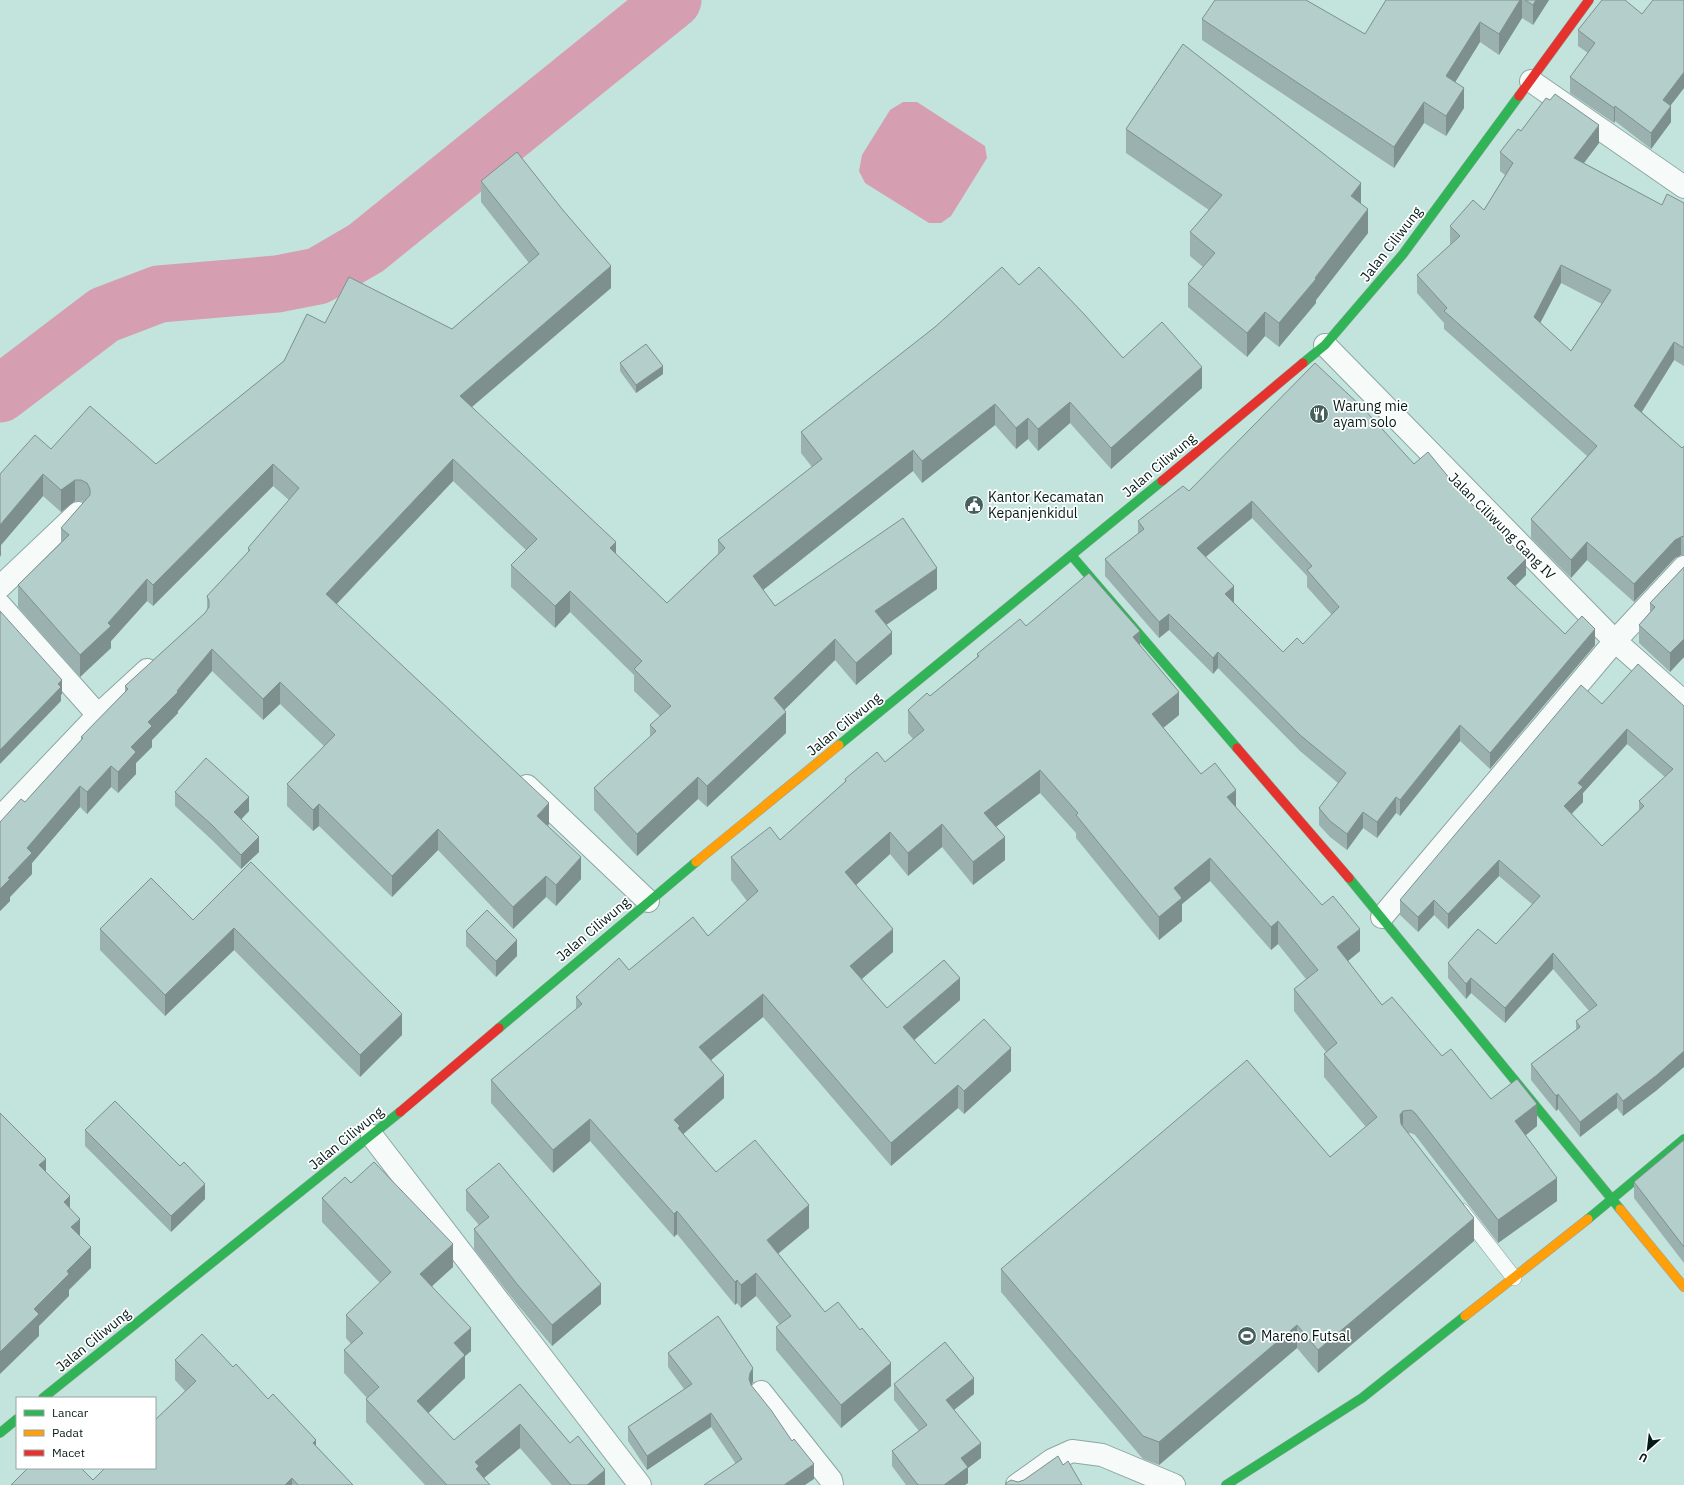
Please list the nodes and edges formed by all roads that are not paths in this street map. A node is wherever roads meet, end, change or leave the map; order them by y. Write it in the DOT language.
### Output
graph roads {
  1 [pos="1589,0"];
  2 [pos="1531,81"];
  3 [pos="1684,187"];
  4 [pos="1325,345"];
  5 [pos="78,513"];
  6 [pos="1072,556"];
  7 [pos="1684,567"];
  8 [pos="0,586"];
  9 [pos="0,605"];
  10 [pos="1615,641"];
  11 [pos="162,656"];
  12 [pos="1684,702"];
  13 [pos="98,715"];
  14 [pos="515,775"];
  15 [pos="0,818"];
  16 [pos="648,901"];
  17 [pos="1382,917"];
  18 [pos="372,1136"];
  19 [pos="1684,1139"];
  20 [pos="1451,1197"];
  21 [pos="1613,1199"];
  22 [pos="1514,1278"];
  23 [pos="1684,1287"];
  24 [pos="761,1392"];
  25 [pos="44,1397"];
  26 [pos="640,1485"];
  27 [pos="832,1485"];
  28 [pos="1017,1485"];
  29 [pos="1174,1485"];
  30 [pos="1226,1485"];
  1 -- 2 [label="main road, Jalan Ciliwung"];
  2 -- 3 [label="street"];
  2 -- 4 [label="main road, Jalan Ciliwung"];
  4 -- 6 [label="main road, Jalan Ciliwung"];
  4 -- 10 [label="street, Jalan Ciliwung Gang IV"];
  5 -- 8 [label="street"];
  6 -- 16 [label="main road, Jalan Ciliwung"];
  6 -- 17 [label="main road"];
  7 -- 10 [label="street"];
  9 -- 13 [label="street"];
  10 -- 12 [label="street, Jalan Ciliwung Gang IV"];
  10 -- 17 [label="street"];
  11 -- 13 [label="street"];
  13 -- 15 [label="street"];
  14 -- 16 [label="street"];
  16 -- 18 [label="main road, Jalan Ciliwung"];
  17 -- 21 [label="main road"];
  18 -- 25 [label="main road, Jalan Ciliwung"];
  18 -- 26 [label="street"];
  19 -- 21 [label="main road"];
  20 -- 22 [label="lane"];
  21 -- 22 [label="main road"];
  21 -- 23 [label="main road"];
  22 -- 30 [label="main road"];
  24 -- 27 [label="street"];
  28 -- 29 [label="street"];
}
